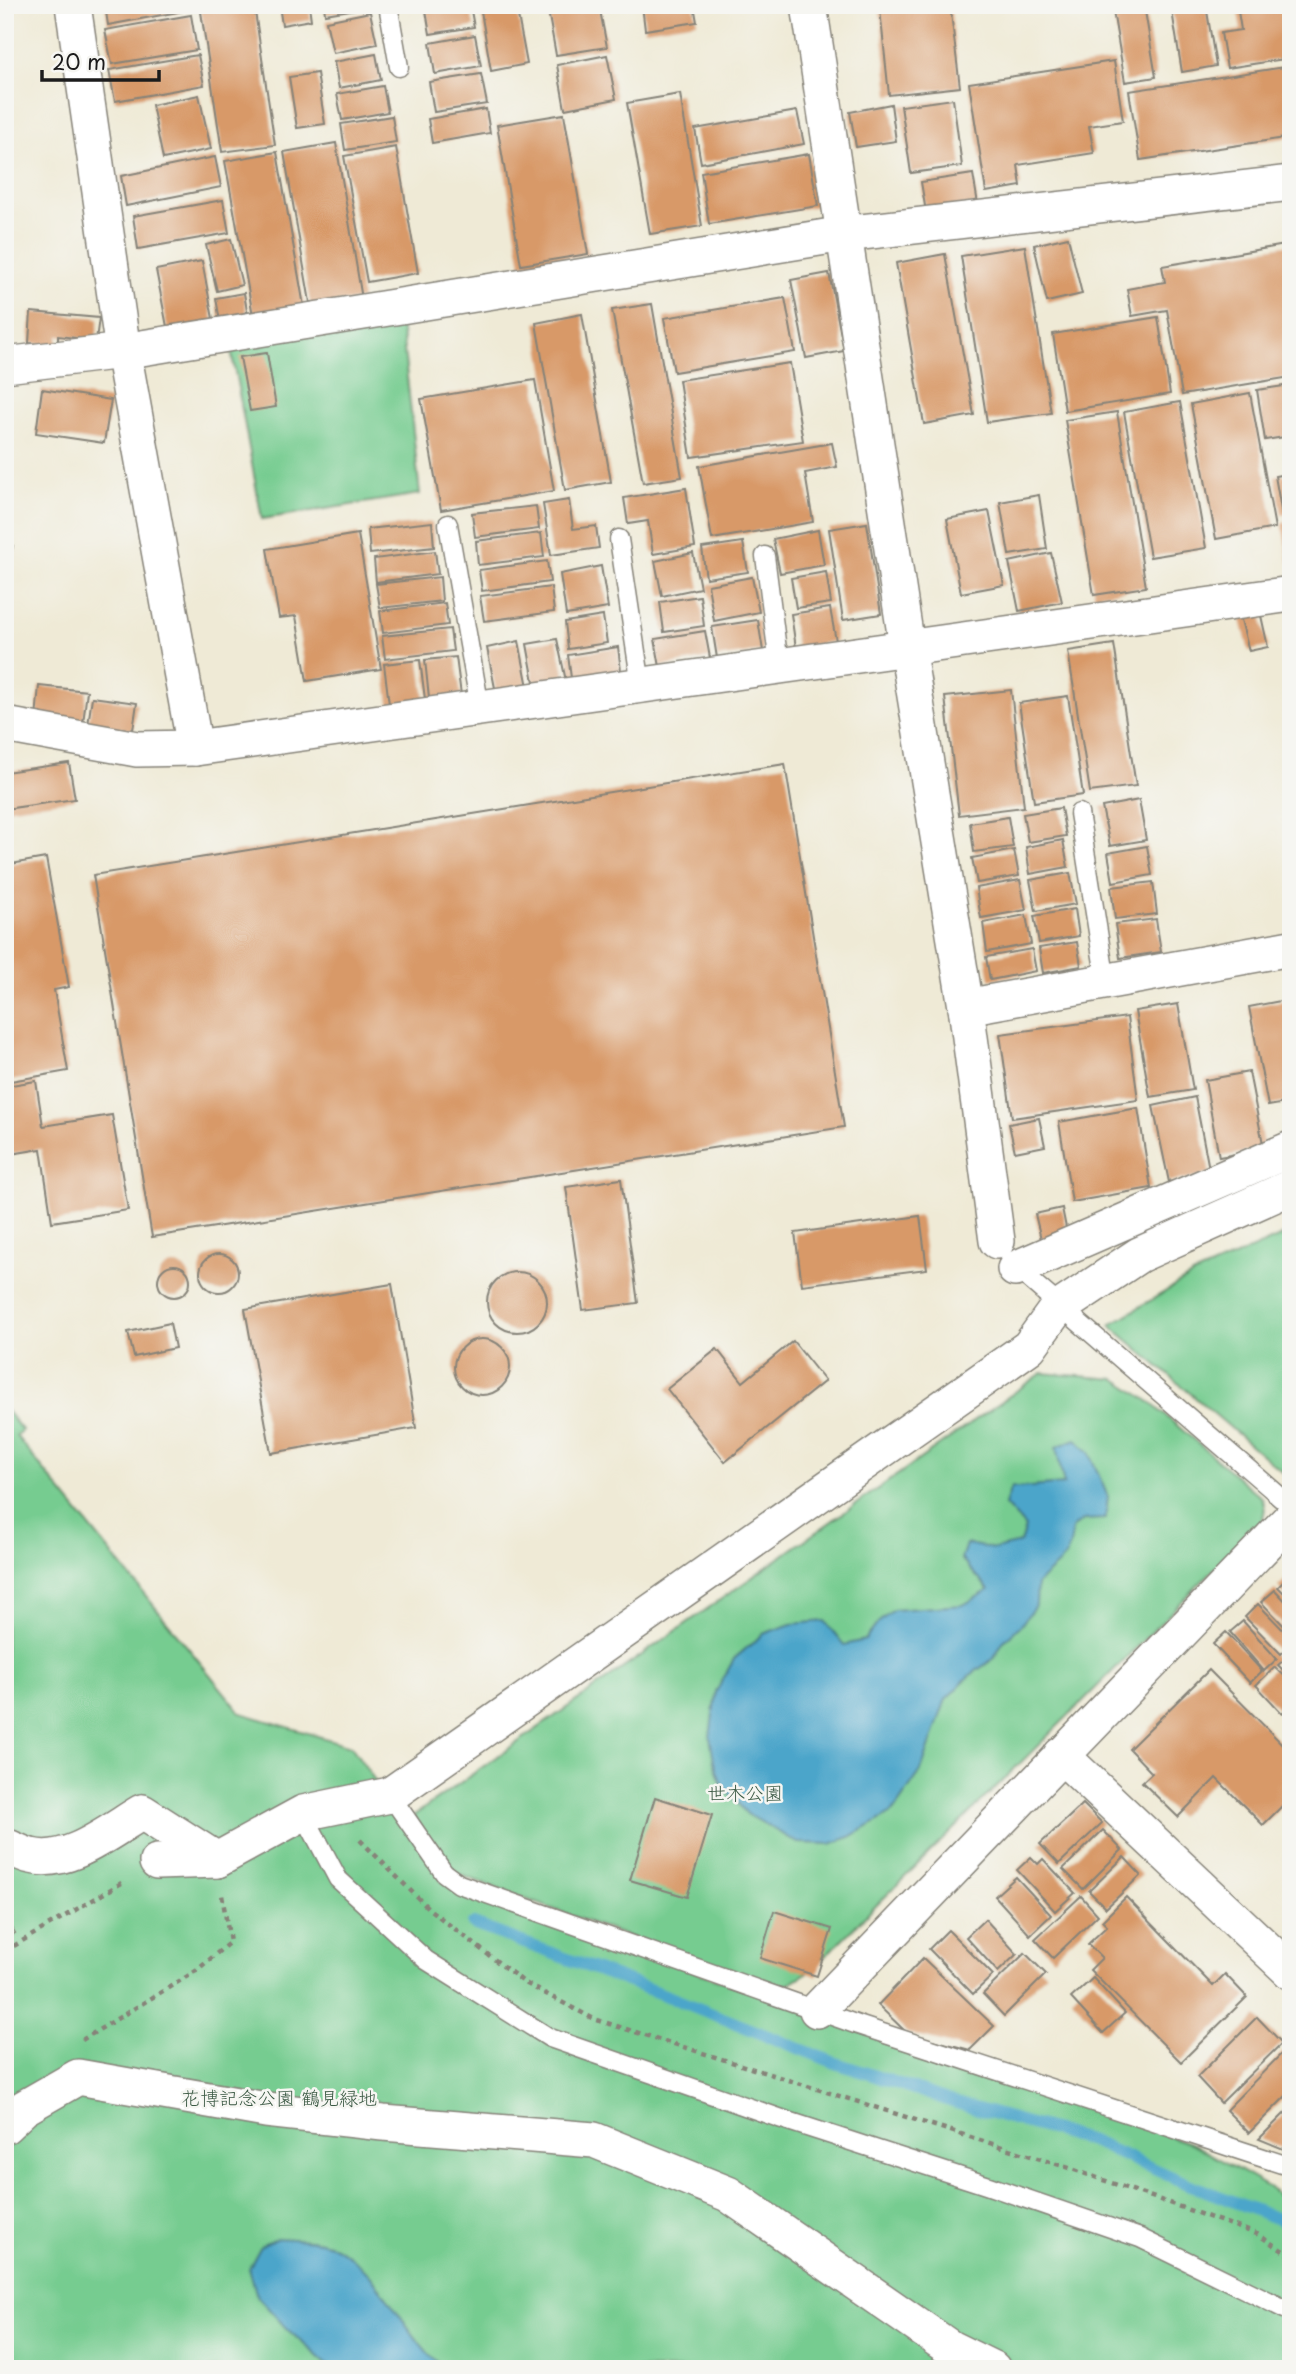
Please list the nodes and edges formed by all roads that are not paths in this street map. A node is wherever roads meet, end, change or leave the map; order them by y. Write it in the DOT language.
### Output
graph roads {
  1 [pos="74,5"];
  2 [pos="388,5"];
  3 [pos="809,5"];
  4 [pos="399,66"];
  5 [pos="1291,183"];
  6 [pos="844,233"];
  7 [pos="124,351"];
  8 [pos="5,365"];
  9 [pos="448,524"];
  10 [pos="619,539"];
  11 [pos="765,556"];
  12 [pos="1291,594"];
  13 [pos="906,648"];
  14 [pos="779,665"];
  15 [pos="641,685"];
  16 [pos="480,708"];
  17 [pos="5,725"];
  18 [pos="195,748"];
  19 [pos="1079,813"];
  20 [pos="1291,948"];
  21 [pos="1106,982"];
  22 [pos="966,1007"];
  23 [pos="1291,1149"];
  24 [pos="1291,1187"];
  25 [pos="1006,1255"];
  26 [pos="1060,1307"];
  27 [pos="1291,1506"];
  28 [pos="1291,1518"];
  29 [pos="1061,1755"];
  30 [pos="390,1795"];
  31 [pos="315,1810"];
  32 [pos="5,1846"];
  33 [pos="217,1860"];
  34 [pos="157,1862"];
  35 [pos="1291,1972"];
  36 [pos="817,2010"];
  37 [pos="5,2126"];
  38 [pos="1291,2167"];
  39 [pos="1291,2312"];
  40 [pos="993,2369"];
  1 -- 7 [label="street"];
  2 -- 4 [label="lane"];
  3 -- 6 [label="street"];
  5 -- 6 [label="street"];
  6 -- 7 [label="street"];
  6 -- 13 [label="street"];
  7 -- 8 [label="street"];
  7 -- 18 [label="street"];
  9 -- 16 [label="lane"];
  10 -- 15 [label="lane"];
  11 -- 14 [label="lane"];
  12 -- 13 [label="street"];
  13 -- 14 [label="street"];
  13 -- 22 [label="street"];
  14 -- 15 [label="street"];
  15 -- 16 [label="street"];
  16 -- 18 [label="street"];
  17 -- 18 [label="street"];
  19 -- 21 [label="lane"];
  20 -- 21 [label="street"];
  21 -- 22 [label="street"];
  22 -- 25 [label="street"];
  23 -- 25 [label="street"];
  24 -- 26 [label="street"];
  25 -- 26 [label="lane"];
  26 -- 27 [label="lane"];
  26 -- 30 [label="street"];
  28 -- 29 [label="street"];
  29 -- 35 [label="street"];
  29 -- 36 [label="street"];
  30 -- 31 [label="street"];
  30 -- 36 [label="lane"];
  31 -- 33 [label="street"];
  31 -- 39 [label="lane"];
  32 -- 33 [label="street"];
  33 -- 34 [label="street"];
  36 -- 38 [label="lane"];
  37 -- 40 [label="street"];
}
